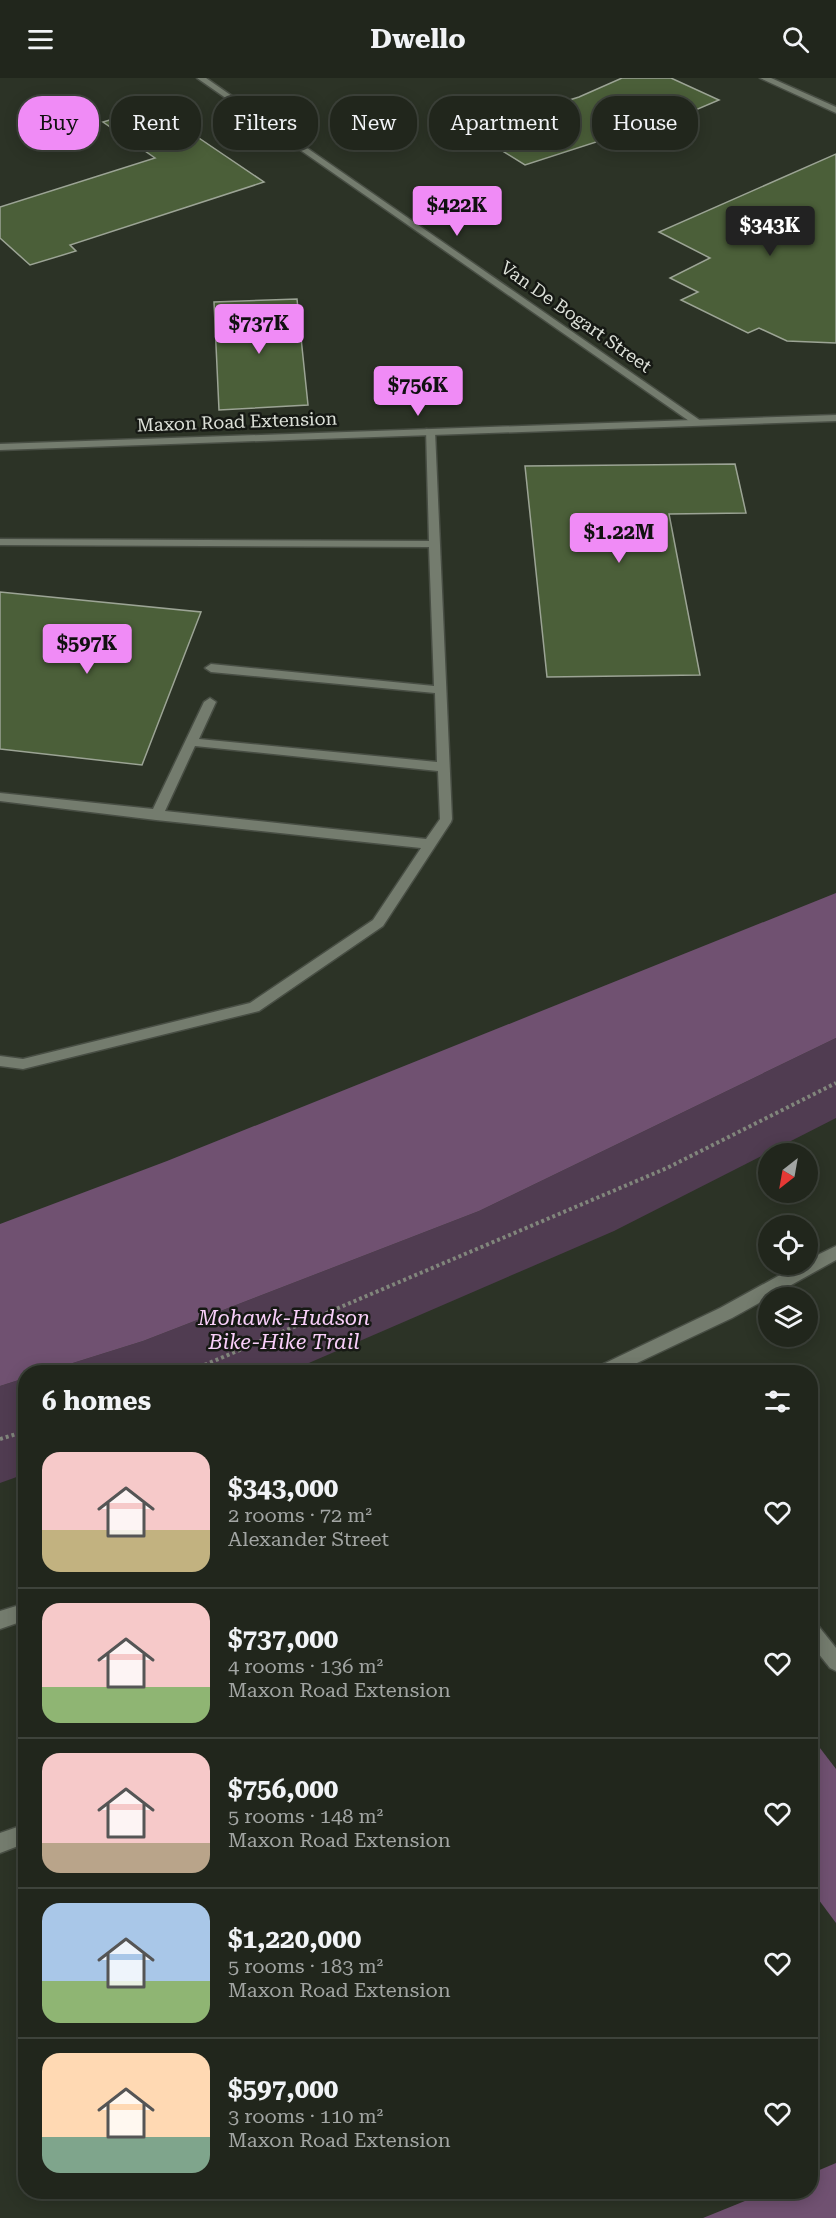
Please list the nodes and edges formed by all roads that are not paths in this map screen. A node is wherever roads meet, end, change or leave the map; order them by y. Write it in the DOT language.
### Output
graph roads {
  1 [pos="201,78"];
  2 [pos="764,78"];
  3 [pos="834,108"];
  4 [pos="836,418"];
  5 [pos="696,421"];
  6 [pos="430,431"];
  7 [pos="0,447"];
  8 [pos="0,542"];
  9 [pos="435,544"];
  10 [pos="211,668"];
  11 [pos="441,690"];
  12 [pos="210,702"];
  13 [pos="192,742"];
  14 [pos="444,767"];
  15 [pos="0,797"];
  16 [pos="156,816"];
  17 [pos="429,844"];
  18 [pos="0,1061"];
  19 [pos="836,1252"];
  20 [pos="619,1365"];
  21 [pos="18,1614"];
  22 [pos="0,1620"];
  23 [pos="818,1639"];
  24 [pos="836,1662"];
  25 [pos="18,1836"];
  26 [pos="0,1843"];
  1 -- 5 [label="street, Van De Bogart Street"];
  2 -- 3 [label="street"];
  4 -- 5 [label="street, Maxon Road Extension"];
  5 -- 6 [label="street, Maxon Road Extension"];
  6 -- 7 [label="street, Maxon Road Extension"];
  6 -- 9 [label="street"];
  8 -- 9 [label="street"];
  9 -- 11 [label="street"];
  10 -- 11 [label="street"];
  11 -- 14 [label="street"];
  12 -- 13 [label="street"];
  13 -- 14 [label="street"];
  13 -- 16 [label="street"];
  14 -- 17 [label="street"];
  15 -- 16 [label="street"];
  16 -- 17 [label="street"];
  17 -- 18 [label="street"];
  19 -- 20 [label="street"];
  21 -- 22 [label="street"];
  23 -- 24 [label="street"];
  25 -- 26 [label="street"];
}
